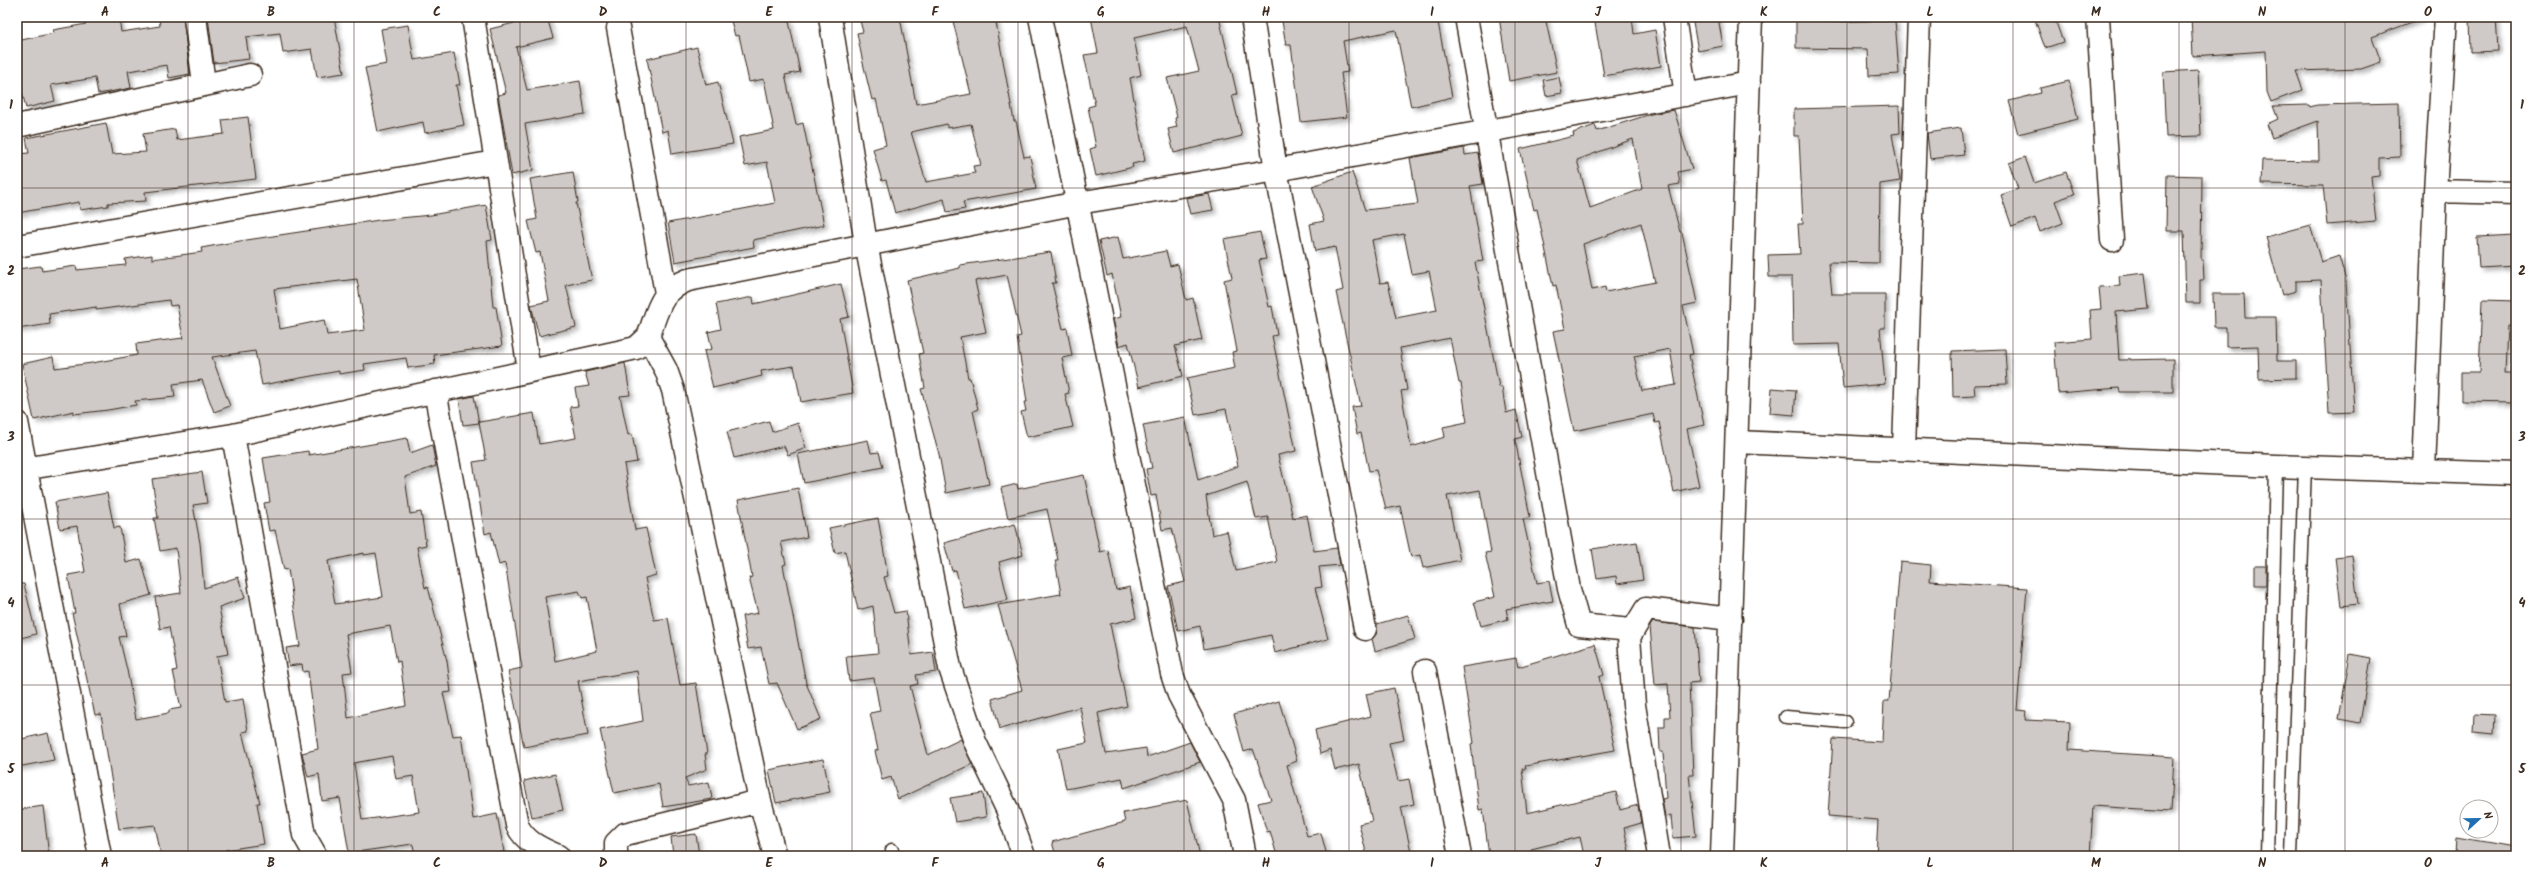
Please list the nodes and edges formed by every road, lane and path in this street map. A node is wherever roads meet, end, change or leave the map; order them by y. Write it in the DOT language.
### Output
graph roads {
  1 [pos="195,17"];
  2 [pos="473,17"];
  3 [pos="830,17"];
  4 [pos="1040,17"];
  5 [pos="1252,17"];
  6 [pos="1466,17"];
  7 [pos="1674,17"];
  8 [pos="1751,17"];
  9 [pos="1919,17"];
  10 [pos="2098,17"];
  11 [pos="2446,17"];
  12 [pos="618,28"];
  13 [pos="250,75"];
  14 [pos="204,83"];
  15 [pos="1749,83"];
  16 [pos="1686,95"];
  17 [pos="17,126"];
  18 [pos="1486,131"];
  19 [pos="495,162"];
  20 [pos="1276,170"];
  21 [pos="2435,191"];
  22 [pos="2516,193"];
  23 [pos="1078,203"];
  24 [pos="2112,240"];
  25 [pos="866,244"];
  26 [pos="17,246"];
  27 [pos="666,293"];
  28 [pos="648,337"];
  29 [pos="529,370"];
  30 [pos="435,390"];
  31 [pos="17,422"];
  32 [pos="233,435"];
  33 [pos="1737,442"];
  34 [pos="1904,449"];
  35 [pos="2276,466"];
  36 [pos="2305,467"];
  37 [pos="21,470"];
  38 [pos="2424,471"];
  39 [pos="2516,474"];
  40 [pos="1731,619"];
  41 [pos="1365,629"];
  42 [pos="1631,630"];
  43 [pos="1425,671"];
  44 [pos="1786,718"];
  45 [pos="1845,722"];
  46 [pos="760,801"];
  47 [pos="100,856"];
  48 [pos="316,856"];
  49 [pos="558,856"];
  50 [pos="616,856"];
  51 [pos="776,856"];
  52 [pos="1024,856"];
  53 [pos="1245,856"];
  54 [pos="1460,856"];
  55 [pos="1659,856"];
  56 [pos="1722,856"];
  57 [pos="2267,856"];
  58 [pos="2291,856"];
  1 -- 14 [label="street"];
  2 -- 19 [label="street"];
  3 -- 25 [label="street"];
  4 -- 23 [label="street"];
  5 -- 20 [label="street"];
  6 -- 18 [label="street"];
  7 -- 16 [label="street"];
  8 -- 15 [label="street"];
  9 -- 34 [label="street"];
  10 -- 24 [label="street"];
  11 -- 21 [label="street"];
  12 -- 27 [label="street"];
  13 -- 14 [label="street"];
  14 -- 17 [label="street"];
  15 -- 16 [label="street"];
  15 -- 33 [label="street"];
  16 -- 18 [label="street"];
  18 -- 20 [label="street"];
  18 -- 42 [label="street"];
  19 -- 26 [label="street"];
  19 -- 29 [label="street"];
  20 -- 23 [label="street"];
  20 -- 41 [label="street"];
  21 -- 22 [label="street"];
  21 -- 38 [label="street"];
  23 -- 25 [label="street"];
  23 -- 53 [label="street"];
  25 -- 27 [label="street"];
  25 -- 52 [label="street"];
  27 -- 28 [label="street"];
  28 -- 29 [label="street"];
  28 -- 46 [label="street"];
  29 -- 30 [label="street"];
  30 -- 32 [label="street"];
  30 -- 49 [label="street"];
  31 -- 37 [label="street"];
  32 -- 37 [label="street"];
  32 -- 48 [label="street"];
  33 -- 34 [label="street"];
  33 -- 40 [label="street"];
  34 -- 35 [label="street"];
  35 -- 36 [label="street"];
  35 -- 57 [label="lane"];
  36 -- 38 [label="street"];
  36 -- 58 [label="lane"];
  37 -- 47 [label="street"];
  38 -- 39 [label="street"];
  40 -- 42 [label="street"];
  40 -- 56 [label="street"];
  42 -- 55 [label="street"];
  43 -- 54 [label="street"];
  44 -- 45 [label="lane"];
  46 -- 50 [label="street"];
  46 -- 51 [label="street"];
}
